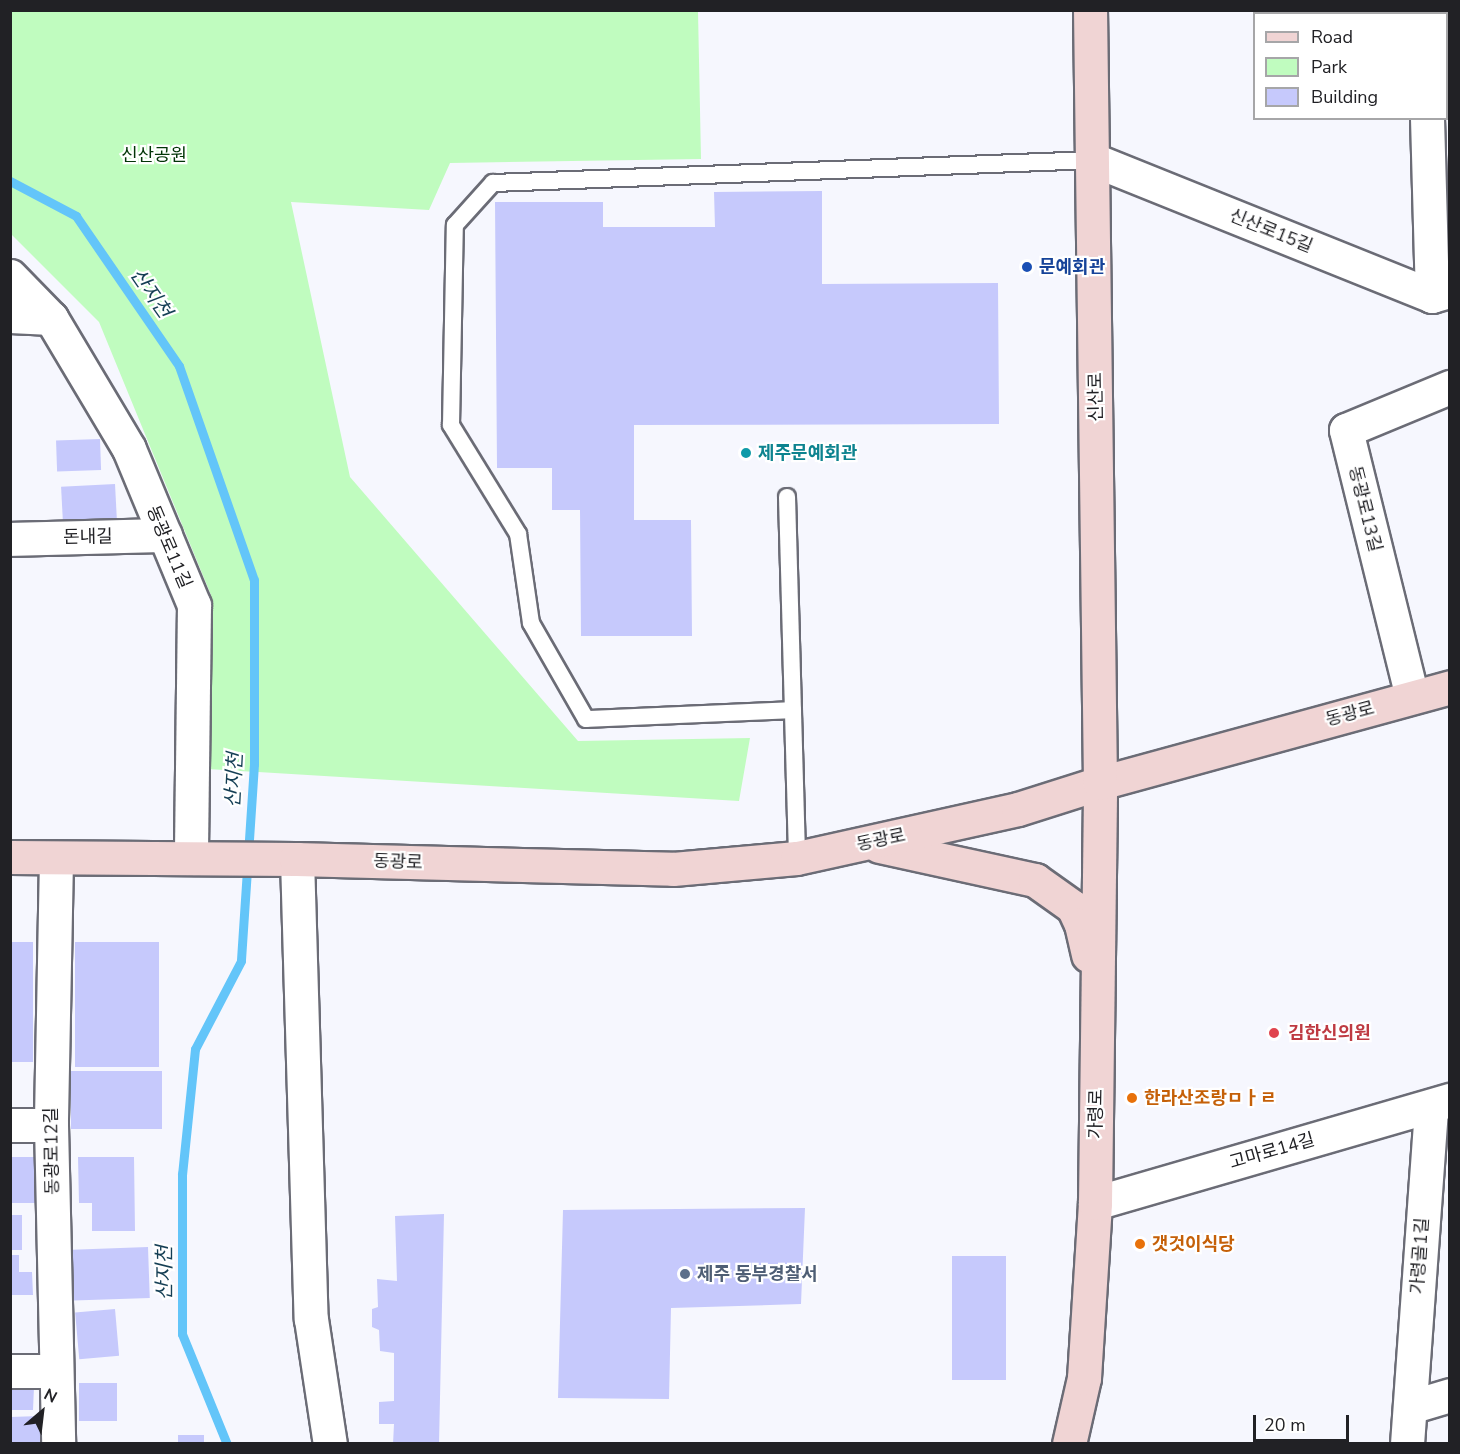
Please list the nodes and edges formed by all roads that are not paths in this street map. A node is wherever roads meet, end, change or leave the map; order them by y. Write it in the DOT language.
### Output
graph roads {
  1 [pos="1090,10"];
  2 [pos="1427,120"];
  3 [pos="1094,160"];
  4 [pos="10,276"];
  5 [pos="1441,293"];
  6 [pos="10,316"];
  7 [pos="51,318"];
  8 [pos="1449,387"];
  9 [pos="787,497"];
  10 [pos="165,535"];
  11 [pos="10,539"];
  12 [pos="1449,687"];
  13 [pos="1412,697"];
  14 [pos="793,710"];
  15 [pos="1100,783"];
  16 [pos="865,843"];
  17 [pos="10,857"];
  18 [pos="56,858"];
  19 [pos="192,858"];
  20 [pos="797,858"];
  21 [pos="296,859"];
  22 [pos="1097,1000"];
  23 [pos="1440,1103"];
  24 [pos="10,1125"];
  25 [pos="51,1125"];
  26 [pos="1095,1203"];
  27 [pos="10,1371"];
  28 [pos="56,1371"];
  29 [pos="1449,1395"];
  30 [pos="1410,1407"];
  31 [pos="58,1443"];
  32 [pos="330,1443"];
  33 [pos="1069,1443"];
  34 [pos="1407,1443"];
  1 -- 3 [label="main road, 신산로"];
  2 -- 5 [label="street"];
  3 -- 5 [label="street, 신산로15길"];
  3 -- 14 [label="lane"];
  3 -- 15 [label="main road, 신산로"];
  4 -- 7 [label="street, 동광로11길"];
  6 -- 7 [label="street"];
  7 -- 10 [label="street, 동광로11길"];
  8 -- 13 [label="street, 동광로13길"];
  9 -- 14 [label="lane"];
  10 -- 11 [label="street, 돈내길"];
  10 -- 19 [label="street, 동광로11길"];
  12 -- 13 [label="main road, 동광로"];
  13 -- 15 [label="main road, 동광로"];
  14 -- 20 [label="lane"];
  15 -- 16 [label="main road, 동광로"];
  15 -- 22 [label="main road, 가령로"];
  16 -- 20 [label="main road, 동광로"];
  16 -- 22 [label="main road"];
  17 -- 18 [label="main road"];
  18 -- 19 [label="main road"];
  18 -- 25 [label="street, 동광로12길"];
  19 -- 21 [label="main road, 동광로"];
  20 -- 21 [label="main road, 동광로"];
  21 -- 32 [label="street"];
  22 -- 26 [label="main road, 가령로"];
  23 -- 26 [label="street, 고마로14길"];
  23 -- 30 [label="street, 가령골1길"];
  24 -- 25 [label="street"];
  25 -- 28 [label="street, 동광로12길"];
  26 -- 33 [label="main road, 가령로"];
  27 -- 28 [label="street"];
  28 -- 31 [label="street, 동광로12길"];
  29 -- 30 [label="street"];
  30 -- 34 [label="street, 가령골1길"];
}
